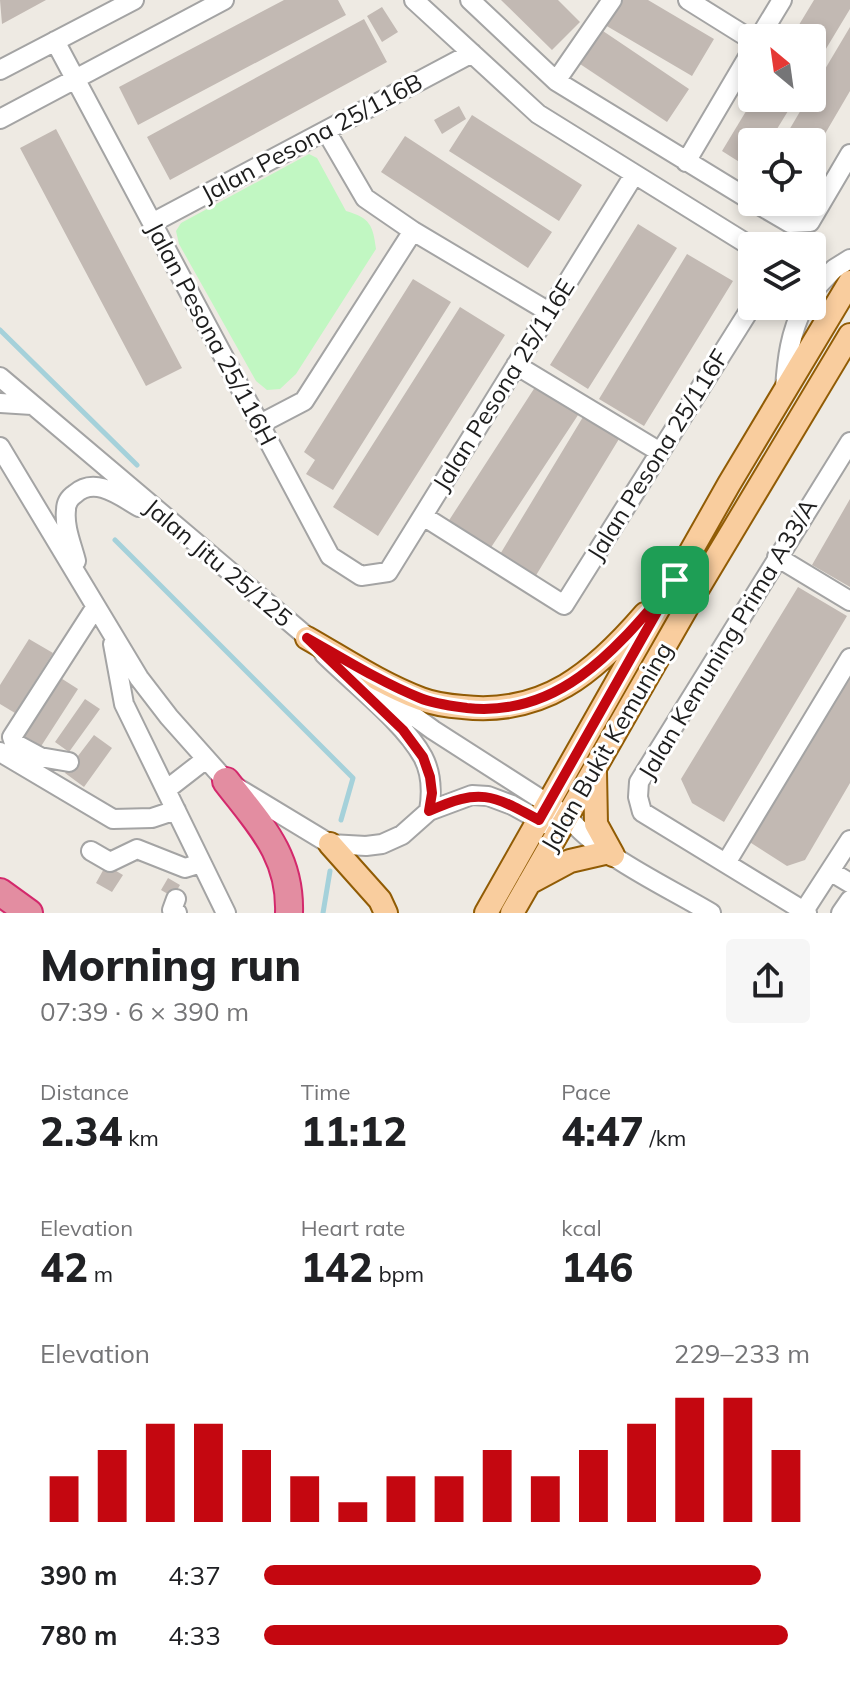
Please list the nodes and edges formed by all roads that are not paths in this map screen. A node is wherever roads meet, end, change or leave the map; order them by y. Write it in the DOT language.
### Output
graph roads {
  1 [pos="134,0"];
  2 [pos="224,0"];
  3 [pos="414,0"];
  4 [pos="470,0"];
  5 [pos="612,0"];
  6 [pos="688,0"];
  7 [pos="782,0"];
  8 [pos="767,24"];
  9 [pos="738,31"];
  10 [pos="55,41"];
  11 [pos="472,53"];
  12 [pos="0,70"];
  13 [pos="738,74"];
  14 [pos="75,80"];
  15 [pos="556,81"];
  16 [pos="0,119"];
  17 [pos="326,131"];
  18 [pos="850,154"];
  19 [pos="686,162"];
  20 [pos="634,175"];
  21 [pos="738,193"];
  22 [pos="826,195"];
  23 [pos="778,216"];
  24 [pos="814,216"];
  25 [pos="152,223"];
  26 [pos="413,231"];
  27 [pos="738,238"];
  28 [pos="850,259"];
  29 [pos="826,277"];
  30 [pos="850,282"];
  31 [pos="549,312"];
  32 [pos="743,320"];
  33 [pos="798,320"];
  34 [pos="850,335"];
  35 [pos="516,365"];
  36 [pos="0,377"];
  37 [pos="785,391"];
  38 [pos="0,403"];
  39 [pos="32,405"];
  40 [pos="260,424"];
  41 [pos="850,442"];
  42 [pos="0,447"];
  43 [pos="660,452"];
  44 [pos="0,475"];
  45 [pos="29,495"];
  46 [pos="423,516"];
  47 [pos="183,532"];
  48 [pos="777,557"];
  49 [pos="361,576"];
  50 [pos="675,580"];
  51 [pos="85,590"];
  52 [pos="850,601"];
  53 [pos="95,608"];
  54 [pos="111,633"];
  55 [pos="307,638"];
  56 [pos="850,658"];
  57 [pos="0,752"];
  58 [pos="206,759"];
  59 [pos="69,762"];
  60 [pos="595,771"];
  61 [pos="226,781"];
  62 [pos="166,790"];
  63 [pos="176,810"];
  64 [pos="429,811"];
  65 [pos="559,821"];
  66 [pos="850,840"];
  67 [pos="330,844"];
  68 [pos="91,851"];
  69 [pos="611,854"];
  70 [pos="201,863"];
  71 [pos="726,863"];
  72 [pos="830,871"];
  73 [pos="529,883"];
  74 [pos="850,883"];
  75 [pos="0,892"];
  76 [pos="850,900"];
  77 [pos="806,912"];
  78 [pos="29,913"];
  79 [pos="226,913"];
  80 [pos="289,913"];
  81 [pos="386,913"];
  82 [pos="486,913"];
  83 [pos="512,913"];
  84 [pos="711,913"];
  85 [pos="841,913"];
  1 -- 10 [label="street"];
  2 -- 14 [label="street"];
  3 -- 11 [label="street"];
  4 -- 15 [label="street"];
  5 -- 15 [label="street"];
  6 -- 9 [label="street"];
  7 -- 8 [label="street"];
  10 -- 12 [label="street"];
  10 -- 14 [label="street, Jalan Pesona 25/116H"];
  11 -- 17 [label="street, Jalan Pesona 25/116B"];
  11 -- 20 [label="street"];
  13 -- 19 [label="street"];
  14 -- 16 [label="street"];
  14 -- 25 [label="street, Jalan Pesona 25/116H"];
  15 -- 19 [label="street"];
  17 -- 25 [label="street, Jalan Pesona 25/116B"];
  17 -- 26 [label="street"];
  18 -- 22 [label="street"];
  19 -- 21 [label="street"];
  20 -- 27 [label="street"];
  20 -- 31 [label="street, Jalan Pesona 25/116E"];
  23 -- 24 [label="street"];
  25 -- 40 [label="street, Jalan Pesona 25/116H"];
  26 -- 31 [label="street"];
  26 -- 40 [label="street"];
  28 -- 29 [label="street"];
  30 -- 37 [label="main road, Jalan Bukit Kemuning"];
  31 -- 35 [label="street, Jalan Pesona 25/116E"];
  32 -- 43 [label="street, Jalan Pesona 25/116F"];
  33 -- 37 [label="street"];
  34 -- 60 [label="main road, Jalan Bukit Kemuning"];
  35 -- 43 [label="street"];
  35 -- 46 [label="street, Jalan Pesona 25/116E"];
  36 -- 39 [label="street, Jalan Jitu 25/125"];
  37 -- 50 [label="main road, Jalan Bukit Kemuning"];
  38 -- 39 [label="street"];
  39 -- 47 [label="street, Jalan Jitu 25/125"];
  40 -- 49 [label="street, Jalan Pesona 25/116H"];
  41 -- 48 [label="street, Jalan Kemuning Prima A33/A"];
  42 -- 45 [label="street"];
  43 -- 46 [label="street, Jalan Pesona 25/116F"];
  44 -- 45 [label="street"];
  45 -- 51 [label="street"];
  46 -- 49 [label="street, Jalan Pesona 25/116E"];
  47 -- 51 [label="street"];
  47 -- 55 [label="street, Jalan Jitu 25/125"];
  48 -- 52 [label="street"];
  48 -- 71 [label="street, Jalan Kemuning Prima A33/A"];
  50 -- 55 [label="main road"];
  50 -- 65 [label="main road, Jalan Bukit Kemuning"];
  51 -- 53 [label="street"];
  53 -- 54 [label="street"];
  53 -- 59 [label="street"];
  54 -- 58 [label="street"];
  54 -- 62 [label="street"];
  55 -- 64 [label="street"];
  55 -- 65 [label="street, Jalan Jitu 25/125"];
  56 -- 71 [label="street"];
  57 -- 63 [label="street"];
  58 -- 61 [label="street"];
  58 -- 62 [label="street"];
  60 -- 65 [label="main road, Jalan Bukit Kemuning"];
  60 -- 69 [label="main road"];
  61 -- 67 [label="street"];
  61 -- 80 [label="highway"];
  62 -- 63 [label="street"];
  63 -- 70 [label="street"];
  64 -- 65 [label="street"];
  64 -- 67 [label="street"];
  65 -- 69 [label="street"];
  65 -- 73 [label="main road, Jalan Bukit Kemuning"];
  65 -- 82 [label="main road, Jalan Bukit Kemuning"];
  66 -- 72 [label="street"];
  67 -- 81 [label="main road"];
  68 -- 70 [label="street"];
  69 -- 73 [label="main road"];
  69 -- 84 [label="street"];
  70 -- 79 [label="street"];
  71 -- 77 [label="street"];
  72 -- 74 [label="street"];
  72 -- 77 [label="street"];
  73 -- 83 [label="main road, Jalan Bukit Kemuning"];
  75 -- 78 [label="highway"];
  76 -- 85 [label="street"];
}
